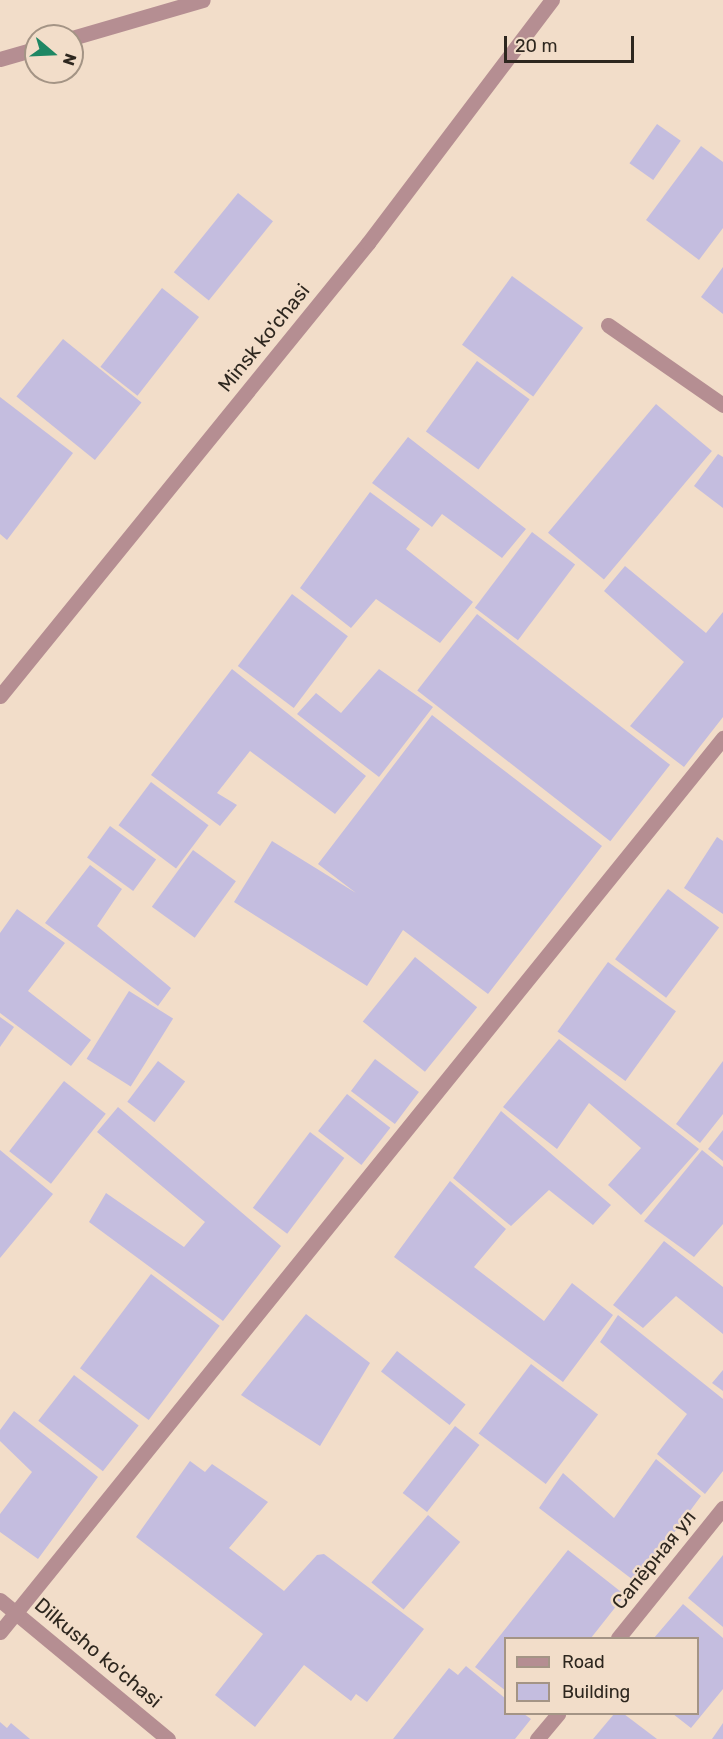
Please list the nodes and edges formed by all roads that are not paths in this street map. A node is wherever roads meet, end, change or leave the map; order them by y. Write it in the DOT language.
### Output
graph roads {
  1 [pos="203,0"];
  2 [pos="552,0"];
  3 [pos="84,35"];
  4 [pos="24,52"];
  5 [pos="0,59"];
  6 [pos="608,325"];
  7 [pos="723,405"];
  8 [pos="0,696"];
  9 [pos="723,738"];
  10 [pos="723,1508"];
  11 [pos="0,1600"];
  12 [pos="16,1613"];
  13 [pos="0,1632"];
  14 [pos="619,1637"];
  15 [pos="556,1715"];
  16 [pos="168,1739"];
  17 [pos="537,1739"];
  1 -- 3 [label="street"];
  2 -- 8 [label="street, Minsk ko'chasi"];
  4 -- 5 [label="street"];
  6 -- 7 [label="street"];
  9 -- 12 [label="street"];
  10 -- 14 [label="street, Сапёрная ул"];
  11 -- 12 [label="street, Dilkusho ko'chasi"];
  12 -- 13 [label="street"];
  12 -- 16 [label="street, Dilkusho ko'chasi"];
  15 -- 17 [label="street"];
}
